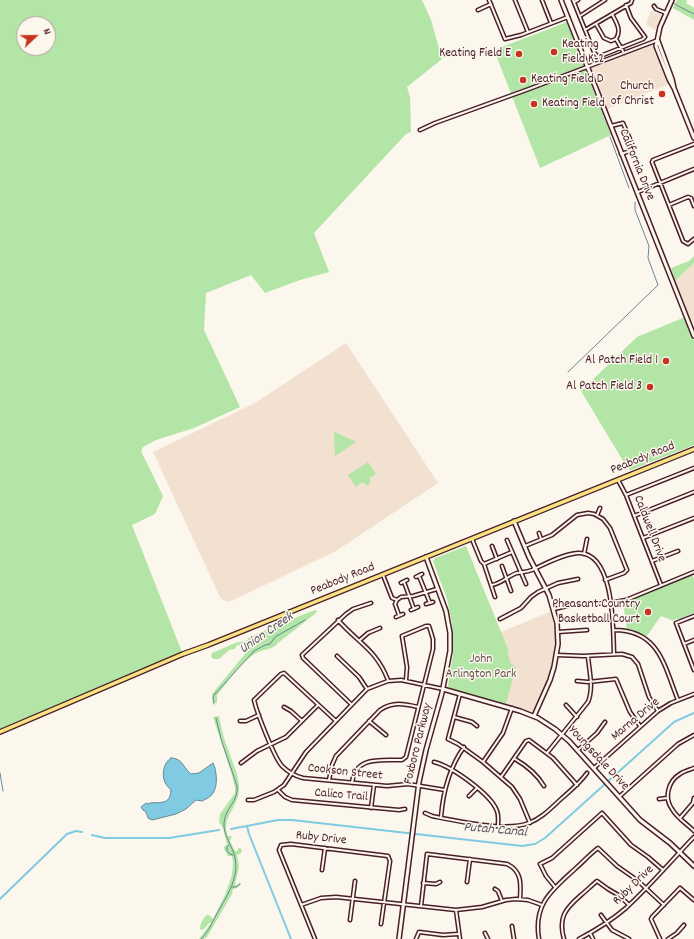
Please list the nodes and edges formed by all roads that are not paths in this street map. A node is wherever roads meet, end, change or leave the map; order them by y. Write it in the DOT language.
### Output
graph roads {
  1 [pos="489,0"];
  2 [pos="515,0"];
  3 [pos="542,0"];
  4 [pos="561,0"];
  5 [pos="578,0"];
  6 [pos="605,0"];
  7 [pos="632,0"];
  8 [pos="672,0"];
  9 [pos="574,1"];
  10 [pos="491,4"];
  11 [pos="626,5"];
  12 [pos="654,6"];
  13 [pos="478,10"];
  14 [pos="666,13"];
  15 [pos="612,14"];
  16 [pos="580,16"];
  17 [pos="568,17"];
  18 [pos="551,23"];
  19 [pos="596,24"];
  20 [pos="585,30"];
  21 [pos="528,33"];
  22 [pos="616,39"];
  23 [pos="658,40"];
  24 [pos="621,48"];
  25 [pos="624,53"];
  26 [pos="662,62"];
  27 [pos="588,67"];
  28 [pos="674,83"];
  29 [pos="674,88"];
  30 [pos="610,126"];
  31 [pos="420,130"];
  32 [pos="694,138"];
  33 [pos="694,144"];
  34 [pos="621,154"];
  35 [pos="694,169"];
  36 [pos="660,183"];
  37 [pos="636,192"];
  38 [pos="669,205"];
  39 [pos="694,206"];
  40 [pos="694,239"];
  41 [pos="694,336"];
  42 [pos="694,449"];
  43 [pos="694,468"];
  44 [pos="618,480"];
  45 [pos="694,492"];
  46 [pos="626,495"];
  47 [pos="600,508"];
  48 [pos="597,515"];
  49 [pos="634,516"];
  50 [pos="694,518"];
  51 [pos="514,522"];
  52 [pos="539,533"];
  53 [pos="643,538"];
  54 [pos="472,539"];
  55 [pos="541,539"];
  56 [pos="587,539"];
  57 [pos="507,540"];
  58 [pos="492,546"];
  59 [pos="524,546"];
  60 [pos="678,551"];
  61 [pos="512,552"];
  62 [pos="584,554"];
  63 [pos="426,557"];
  64 [pos="497,559"];
  65 [pos="652,561"];
  66 [pos="484,564"];
  67 [pos="502,566"];
  68 [pos="535,568"];
  69 [pos="521,572"];
  70 [pos="694,572"];
  71 [pos="383,574"];
  72 [pos="422,574"];
  73 [pos="506,579"];
  74 [pos="578,579"];
  75 [pos="407,580"];
  76 [pos="605,580"];
  77 [pos="404,582"];
  78 [pos="400,583"];
  79 [pos="526,584"];
  80 [pos="492,585"];
  81 [pos="661,585"];
  82 [pos="439,588"];
  83 [pos="546,588"];
  84 [pos="510,591"];
  85 [pos="425,592"];
  86 [pos="410,596"];
  87 [pos="495,597"];
  88 [pos="397,600"];
  89 [pos="610,602"];
  90 [pos="371,603"];
  91 [pos="426,604"];
  92 [pos="418,607"];
  93 [pos="414,609"];
  94 [pos="554,609"];
  95 [pos="411,610"];
  96 [pos="403,614"];
  97 [pos="399,615"];
  98 [pos="694,616"];
  99 [pos="396,617"];
  100 [pos="500,619"];
  101 [pos="338,620"];
  102 [pos="380,628"];
  103 [pos="587,630"];
  104 [pos="614,630"];
  105 [pos="558,632"];
  106 [pos="360,640"];
  107 [pos="694,640"];
  108 [pos="684,644"];
  109 [pos="614,654"];
  110 [pos="557,655"];
  111 [pos="337,656"];
  112 [pos="588,656"];
  113 [pos="694,668"];
  114 [pos="406,680"];
  115 [pos="388,681"];
  116 [pos="577,681"];
  117 [pos="591,682"];
  118 [pos="424,685"];
  119 [pos="367,689"];
  120 [pos="443,689"];
  121 [pos="460,694"];
  122 [pos="694,694"];
  123 [pos="678,700"];
  124 [pos="318,704"];
  125 [pos="351,704"];
  126 [pos="566,705"];
  127 [pos="284,707"];
  128 [pos="418,707"];
  129 [pos="512,708"];
  130 [pos="658,711"];
  131 [pos="259,715"];
  132 [pos="534,716"];
  133 [pos="577,716"];
  134 [pos="454,717"];
  135 [pos="369,720"];
  136 [pos="240,721"];
  137 [pos="302,721"];
  138 [pos="336,721"];
  139 [pos="605,722"];
  140 [pos="477,726"];
  141 [pos="640,726"];
  142 [pos="0,732"];
  143 [pos="562,734"];
  144 [pos="386,735"];
  145 [pos="694,735"];
  146 [pos="271,744"];
  147 [pos="464,747"];
  148 [pos="578,750"];
  149 [pos="547,752"];
  150 [pos="515,759"];
  151 [pos="434,762"];
  152 [pos="483,762"];
  153 [pos="241,763"];
  154 [pos="452,768"];
  155 [pos="594,768"];
  156 [pos="694,768"];
  157 [pos="587,773"];
  158 [pos="292,774"];
  159 [pos="501,777"];
  160 [pos="329,780"];
  161 [pos="352,783"];
  162 [pos="374,785"];
  163 [pos="418,785"];
  164 [pos="577,785"];
  165 [pos="544,786"];
  166 [pos="477,788"];
  167 [pos="278,790"];
  168 [pos="445,790"];
  169 [pos="469,796"];
  170 [pos="619,797"];
  171 [pos="667,798"];
  172 [pos="694,798"];
  173 [pos="659,799"];
  174 [pos="248,800"];
  175 [pos="371,808"];
  176 [pos="405,809"];
  177 [pos="425,813"];
  178 [pos="441,818"];
  179 [pos="680,818"];
  180 [pos="530,823"];
  181 [pos="498,826"];
  182 [pos="694,831"];
  183 [pos="694,837"];
  184 [pos="325,848"];
  185 [pos="679,852"];
  186 [pos="470,859"];
  187 [pos="694,866"];
  188 [pos="322,870"];
  189 [pos="663,870"];
  190 [pos="355,881"];
  191 [pos="440,882"];
  192 [pos="467,882"];
  193 [pos="423,883"];
  194 [pos="555,887"];
  195 [pos="495,888"];
  196 [pos="646,888"];
  197 [pos="353,899"];
  198 [pos="520,899"];
  199 [pos="694,900"];
  200 [pos="502,901"];
  201 [pos="385,902"];
  202 [pos="301,905"];
  203 [pos="403,905"];
  204 [pos="542,905"];
  205 [pos="629,905"];
  206 [pos="664,905"];
  207 [pos="421,906"];
  208 [pos="456,910"];
  209 [pos="601,915"];
  210 [pos="350,920"];
  211 [pos="606,923"];
  212 [pos="381,924"];
  213 [pos="684,925"];
  214 [pos="512,926"];
  215 [pos="590,933"];
  216 [pos="458,934"];
  217 [pos="485,934"];
  218 [pos="315,939"];
  219 [pos="399,939"];
  220 [pos="416,939"];
  221 [pos="460,939"];
  222 [pos="488,939"];
  223 [pos="514,939"];
  224 [pos="539,939"];
  225 [pos="564,939"];
  226 [pos="580,939"];
  227 [pos="593,939"];
  228 [pos="629,939"];
  229 [pos="660,939"];
  230 [pos="668,939"];
  1 -- 10 [label="street"];
  2 -- 21 [label="street"];
  3 -- 18 [label="street"];
  4 -- 17 [label="street, California Drive"];
  5 -- 9 [label="street"];
  6 -- 16 [label="street"];
  7 -- 11 [label="street"];
  8 -- 14 [label="street"];
  9 -- 16 [label="street"];
  10 -- 13 [label="street"];
  10 -- 21 [label="street"];
  11 -- 15 [label="street"];
  11 -- 24 [label="street"];
  12 -- 14 [label="street"];
  14 -- 23 [label="street"];
  15 -- 19 [label="street"];
  15 -- 22 [label="street"];
  16 -- 20 [label="street"];
  17 -- 18 [label="street"];
  17 -- 27 [label="street, California Drive"];
  18 -- 21 [label="street"];
  19 -- 20 [label="street"];
  19 -- 22 [label="street"];
  20 -- 24 [label="street"];
  22 -- 24 [label="street"];
  23 -- 25 [label="street"];
  23 -- 26 [label="street"];
  23 -- 28 [label="street"];
  24 -- 25 [label="street"];
  25 -- 27 [label="street"];
  26 -- 28 [label="street"];
  26 -- 29 [label="street"];
  27 -- 30 [label="street, California Drive"];
  27 -- 31 [label="street"];
  28 -- 29 [label="street"];
  29 -- 32 [label="street"];
  30 -- 34 [label="street, California Drive"];
  30 -- 34 [label="street"];
  33 -- 36 [label="street"];
  34 -- 37 [label="street, California Drive"];
  35 -- 36 [label="street"];
  36 -- 37 [label="street"];
  36 -- 38 [label="street"];
  37 -- 41 [label="street, California Drive"];
  38 -- 39 [label="street"];
  38 -- 40 [label="street"];
  42 -- 44 [label="main road, Peabody Road"];
  43 -- 46 [label="street"];
  44 -- 46 [label="street, Caldwell Drive"];
  44 -- 51 [label="main road, Peabody Road"];
  45 -- 49 [label="street"];
  46 -- 49 [label="street, Caldwell Drive"];
  47 -- 48 [label="street"];
  48 -- 55 [label="street"];
  48 -- 76 [label="street"];
  49 -- 53 [label="street, Caldwell Drive"];
  50 -- 53 [label="street"];
  51 -- 54 [label="main road, Peabody Road"];
  51 -- 59 [label="street"];
  52 -- 55 [label="street"];
  53 -- 65 [label="street, Caldwell Drive"];
  54 -- 63 [label="main road, Peabody Road"];
  54 -- 66 [label="street"];
  55 -- 59 [label="street"];
  56 -- 62 [label="street"];
  57 -- 61 [label="street"];
  58 -- 64 [label="street"];
  59 -- 68 [label="street"];
  60 -- 65 [label="street"];
  61 -- 64 [label="street"];
  61 -- 69 [label="street"];
  62 -- 68 [label="street"];
  62 -- 76 [label="street"];
  63 -- 71 [label="main road, Peabody Road"];
  63 -- 82 [label="street, Foxboro Parkway"];
  64 -- 66 [label="street"];
  65 -- 81 [label="street, Caldwell Drive"];
  66 -- 80 [label="street"];
  67 -- 73 [label="street"];
  68 -- 69 [label="street"];
  68 -- 83 [label="street"];
  69 -- 73 [label="street"];
  69 -- 79 [label="street"];
  70 -- 81 [label="street"];
  71 -- 88 [label="street"];
  71 -- 142 [label="main road, Peabody Road"];
  72 -- 85 [label="street"];
  73 -- 80 [label="street"];
  73 -- 84 [label="street"];
  74 -- 83 [label="street"];
  75 -- 77 [label="street"];
  76 -- 89 [label="street"];
  77 -- 78 [label="street"];
  77 -- 86 [label="street"];
  80 -- 87 [label="street"];
  81 -- 89 [label="street"];
  82 -- 85 [label="street"];
  82 -- 120 [label="street, Foxboro Parkway"];
  83 -- 94 [label="street"];
  83 -- 100 [label="street"];
  85 -- 86 [label="street"];
  85 -- 91 [label="street"];
  86 -- 88 [label="street"];
  86 -- 93 [label="street"];
  88 -- 97 [label="street"];
  89 -- 94 [label="street"];
  89 -- 104 [label="street"];
  90 -- 101 [label="street"];
  92 -- 93 [label="street"];
  93 -- 95 [label="street"];
  94 -- 105 [label="street"];
  96 -- 97 [label="street"];
  97 -- 99 [label="street"];
  98 -- 108 [label="street"];
  101 -- 106 [label="street"];
  101 -- 125 [label="street"];
  102 -- 106 [label="street"];
  103 -- 105 [label="street"];
  104 -- 109 [label="street"];
  104 -- 123 [label="street"];
  105 -- 110 [label="street"];
  106 -- 115 [label="street"];
  107 -- 108 [label="street"];
  108 -- 113 [label="street"];
  109 -- 112 [label="street"];
  109 -- 130 [label="street"];
  110 -- 112 [label="street"];
  110 -- 132 [label="street"];
  111 -- 119 [label="street"];
  112 -- 117 [label="street"];
  114 -- 115 [label="street, Youngsdale Drive"];
  114 -- 118 [label="street, Youngsdale Drive"];
  114 -- 118 [label="street"];
  115 -- 119 [label="street, Youngsdale Drive"];
  116 -- 117 [label="street"];
  117 -- 133 [label="street"];
  117 -- 141 [label="street"];
  118 -- 120 [label="street, Youngsdale Drive"];
  118 -- 128 [label="street"];
  119 -- 125 [label="street, Youngsdale Drive"];
  120 -- 121 [label="street, Youngsdale Drive"];
  120 -- 163 [label="street, Foxboro Parkway"];
  121 -- 129 [label="street, Youngsdale Drive"];
  121 -- 134 [label="street"];
  122 -- 123 [label="street, Marna Drive"];
  123 -- 130 [label="street, Marna Drive"];
  124 -- 131 [label="street"];
  124 -- 137 [label="street"];
  124 -- 138 [label="street"];
  125 -- 138 [label="street, Youngsdale Drive"];
  126 -- 133 [label="street"];
  127 -- 137 [label="street"];
  128 -- 135 [label="street"];
  128 -- 161 [label="street"];
  129 -- 132 [label="street, Youngsdale Drive"];
  129 -- 152 [label="street"];
  130 -- 141 [label="street, Marna Drive"];
  131 -- 136 [label="street"];
  131 -- 146 [label="street"];
  132 -- 143 [label="street, Youngsdale Drive"];
  133 -- 143 [label="street"];
  134 -- 140 [label="street"];
  134 -- 147 [label="street"];
  135 -- 144 [label="street"];
  135 -- 160 [label="street"];
  137 -- 146 [label="street"];
  138 -- 158 [label="street, Youngsdale Drive"];
  139 -- 148 [label="street"];
  141 -- 155 [label="street, Marna Drive"];
  143 -- 148 [label="street, Youngsdale Drive"];
  143 -- 149 [label="street"];
  145 -- 170 [label="street"];
  146 -- 153 [label="street"];
  146 -- 158 [label="street"];
  147 -- 152 [label="street"];
  147 -- 154 [label="street"];
  148 -- 155 [label="street, Youngsdale Drive"];
  149 -- 150 [label="street"];
  149 -- 164 [label="street"];
  150 -- 159 [label="street"];
  150 -- 165 [label="street"];
  151 -- 154 [label="street"];
  152 -- 159 [label="street"];
  154 -- 166 [label="street"];
  154 -- 168 [label="street"];
  155 -- 170 [label="street, Youngsdale Drive"];
  156 -- 171 [label="street"];
  157 -- 164 [label="street"];
  158 -- 160 [label="street, Cookson Street"];
  158 -- 167 [label="street, Youngsdale Drive"];
  159 -- 180 [label="street"];
  160 -- 161 [label="street, Cookson Street"];
  161 -- 162 [label="street, Cookson Street"];
  162 -- 163 [label="street, Cookson Street"];
  162 -- 175 [label="street"];
  163 -- 168 [label="street, Cookson Street"];
  163 -- 203 [label="street, Foxboro Parkway"];
  164 -- 180 [label="street"];
  166 -- 169 [label="street"];
  166 -- 181 [label="street"];
  167 -- 174 [label="street"];
  167 -- 175 [label="street, Calico Trail"];
  168 -- 178 [label="street"];
  170 -- 185 [label="street, Youngsdale Drive"];
  171 -- 173 [label="street"];
  171 -- 179 [label="street"];
  172 -- 179 [label="street"];
  175 -- 176 [label="street, Calico Trail"];
  177 -- 178 [label="street"];
  178 -- 181 [label="street"];
  179 -- 182 [label="street"];
  180 -- 181 [label="street"];
  183 -- 185 [label="street, Ruby Drive"];
  184 -- 188 [label="street"];
  184 -- 201 [label="street, Ruby Drive"];
  184 -- 202 [label="street, Ruby Drive"];
  185 -- 187 [label="street, Youngsdale Drive"];
  185 -- 189 [label="street, Ruby Drive"];
  186 -- 192 [label="street"];
  186 -- 193 [label="street"];
  186 -- 198 [label="street"];
  189 -- 194 [label="street"];
  189 -- 196 [label="street, Ruby Drive"];
  190 -- 197 [label="street"];
  191 -- 193 [label="street"];
  193 -- 207 [label="street"];
  194 -- 196 [label="street"];
  194 -- 204 [label="street"];
  195 -- 200 [label="street"];
  196 -- 205 [label="street, Ruby Drive"];
  196 -- 206 [label="street"];
  197 -- 201 [label="street"];
  197 -- 202 [label="street"];
  197 -- 210 [label="street"];
  198 -- 200 [label="street"];
  198 -- 204 [label="street"];
  199 -- 206 [label="street"];
  200 -- 208 [label="street"];
  201 -- 203 [label="street"];
  201 -- 212 [label="street"];
  202 -- 218 [label="street, Ruby Drive"];
  203 -- 207 [label="street"];
  203 -- 219 [label="street, Foxboro Parkway"];
  204 -- 224 [label="street"];
  205 -- 211 [label="street, Ruby Drive"];
  205 -- 225 [label="street"];
  206 -- 229 [label="street"];
  207 -- 208 [label="street"];
  208 -- 216 [label="street"];
  209 -- 211 [label="street"];
  211 -- 215 [label="street, Ruby Drive"];
  211 -- 228 [label="street"];
  213 -- 230 [label="street"];
  214 -- 223 [label="street"];
  215 -- 226 [label="street, Ruby Drive"];
  215 -- 227 [label="street"];
  216 -- 220 [label="street"];
  216 -- 221 [label="street"];
  217 -- 222 [label="street"];
}
